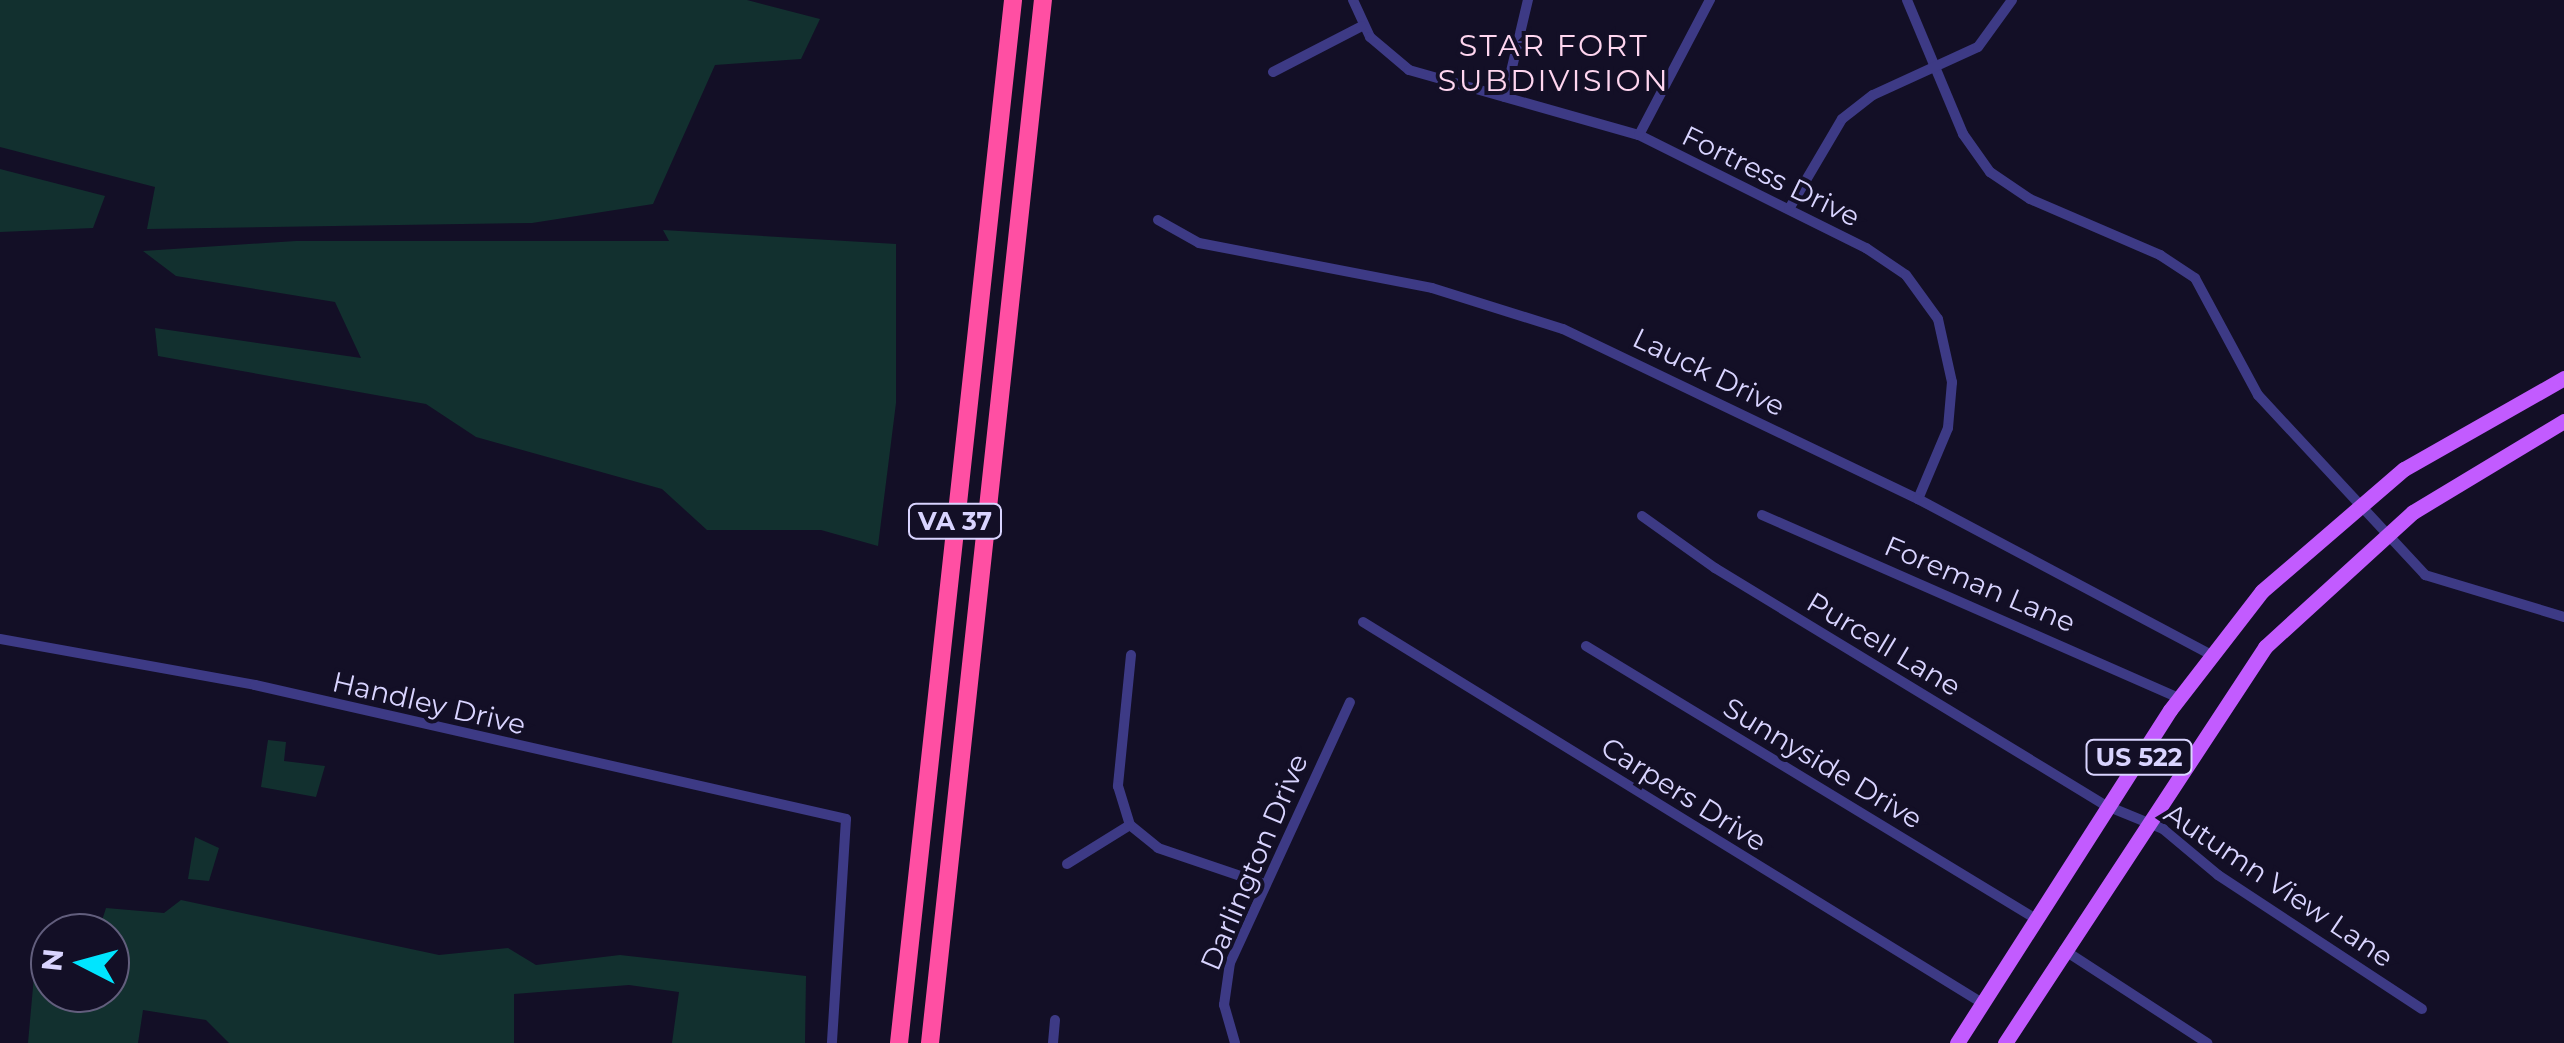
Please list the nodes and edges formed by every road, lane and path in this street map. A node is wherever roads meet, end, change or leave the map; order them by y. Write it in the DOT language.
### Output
graph roads {
  1 [pos="1013,0"];
  2 [pos="1043,0"];
  3 [pos="1353,0"];
  4 [pos="1528,0"];
  5 [pos="1710,0"];
  6 [pos="1908,0"];
  7 [pos="2012,0"];
  8 [pos="1362,26"];
  9 [pos="1933,68"];
  10 [pos="1273,72"];
  11 [pos="1505,97"];
  12 [pos="1639,135"];
  13 [pos="1790,209"];
  14 [pos="1158,220"];
  15 [pos="2564,378"];
  16 [pos="2564,422"];
  17 [pos="1918,499"];
  18 [pos="2360,501"];
  19 [pos="1642,516"];
  20 [pos="1762,516"];
  21 [pos="2388,532"];
  22 [pos="2564,617"];
  23 [pos="1363,622"];
  24 [pos="0,639"];
  25 [pos="1586,646"];
  26 [pos="2209,654"];
  27 [pos="1131,655"];
  28 [pos="2178,698"];
  29 [pos="1350,702"];
  30 [pos="2107,806"];
  31 [pos="2146,822"];
  32 [pos="1130,825"];
  33 [pos="1068,864"];
  34 [pos="1264,884"];
  35 [pos="2036,919"];
  36 [pos="2064,950"];
  37 [pos="1982,1003"];
  38 [pos="2422,1009"];
  39 [pos="1054,1020"];
  40 [pos="832,1043"];
  41 [pos="899,1043"];
  42 [pos="930,1043"];
  43 [pos="1053,1043"];
  44 [pos="1235,1043"];
  45 [pos="1957,1043"];
  46 [pos="2005,1043"];
  47 [pos="2207,1043"];
  1 -- 41 [label="highway, VA 37"];
  2 -- 42 [label="highway, VA 37"];
  3 -- 8 [label="street, Fortress Drive"];
  4 -- 11 [label="street"];
  5 -- 12 [label="street"];
  6 -- 9 [label="street"];
  7 -- 9 [label="street"];
  8 -- 10 [label="street"];
  8 -- 11 [label="street, Fortress Drive"];
  9 -- 13 [label="street"];
  9 -- 18 [label="street"];
  11 -- 12 [label="street, Fortress Drive"];
  12 -- 13 [label="street, Fortress Drive"];
  13 -- 17 [label="street, Fortress Drive"];
  14 -- 17 [label="street, Lauck Drive"];
  15 -- 18 [label="main road, US 522"];
  16 -- 21 [label="main road, US 522"];
  17 -- 26 [label="street, Lauck Drive"];
  18 -- 21 [label="street"];
  18 -- 26 [label="main road, US 522"];
  19 -- 30 [label="street, Purcell Lane"];
  20 -- 28 [label="street, Foreman Lane"];
  21 -- 22 [label="street"];
  21 -- 31 [label="main road, US 522"];
  23 -- 37 [label="street, Carpers Drive"];
  24 -- 40 [label="street, Handley Drive"];
  25 -- 35 [label="street, Sunnyside Drive"];
  26 -- 28 [label="main road, US 522"];
  27 -- 32 [label="street"];
  28 -- 30 [label="main road, US 522"];
  29 -- 34 [label="street, Darlington Drive"];
  30 -- 31 [label="street, Autumn View Lane"];
  30 -- 35 [label="main road, US 522"];
  31 -- 36 [label="main road, US 522"];
  31 -- 38 [label="street, Autumn View Lane"];
  32 -- 33 [label="street"];
  32 -- 34 [label="street"];
  34 -- 44 [label="street, Darlington Drive"];
  35 -- 37 [label="main road, US 522"];
  36 -- 46 [label="main road, US 522"];
  36 -- 47 [label="street"];
  37 -- 45 [label="main road, US 522"];
  39 -- 43 [label="street"];
}
